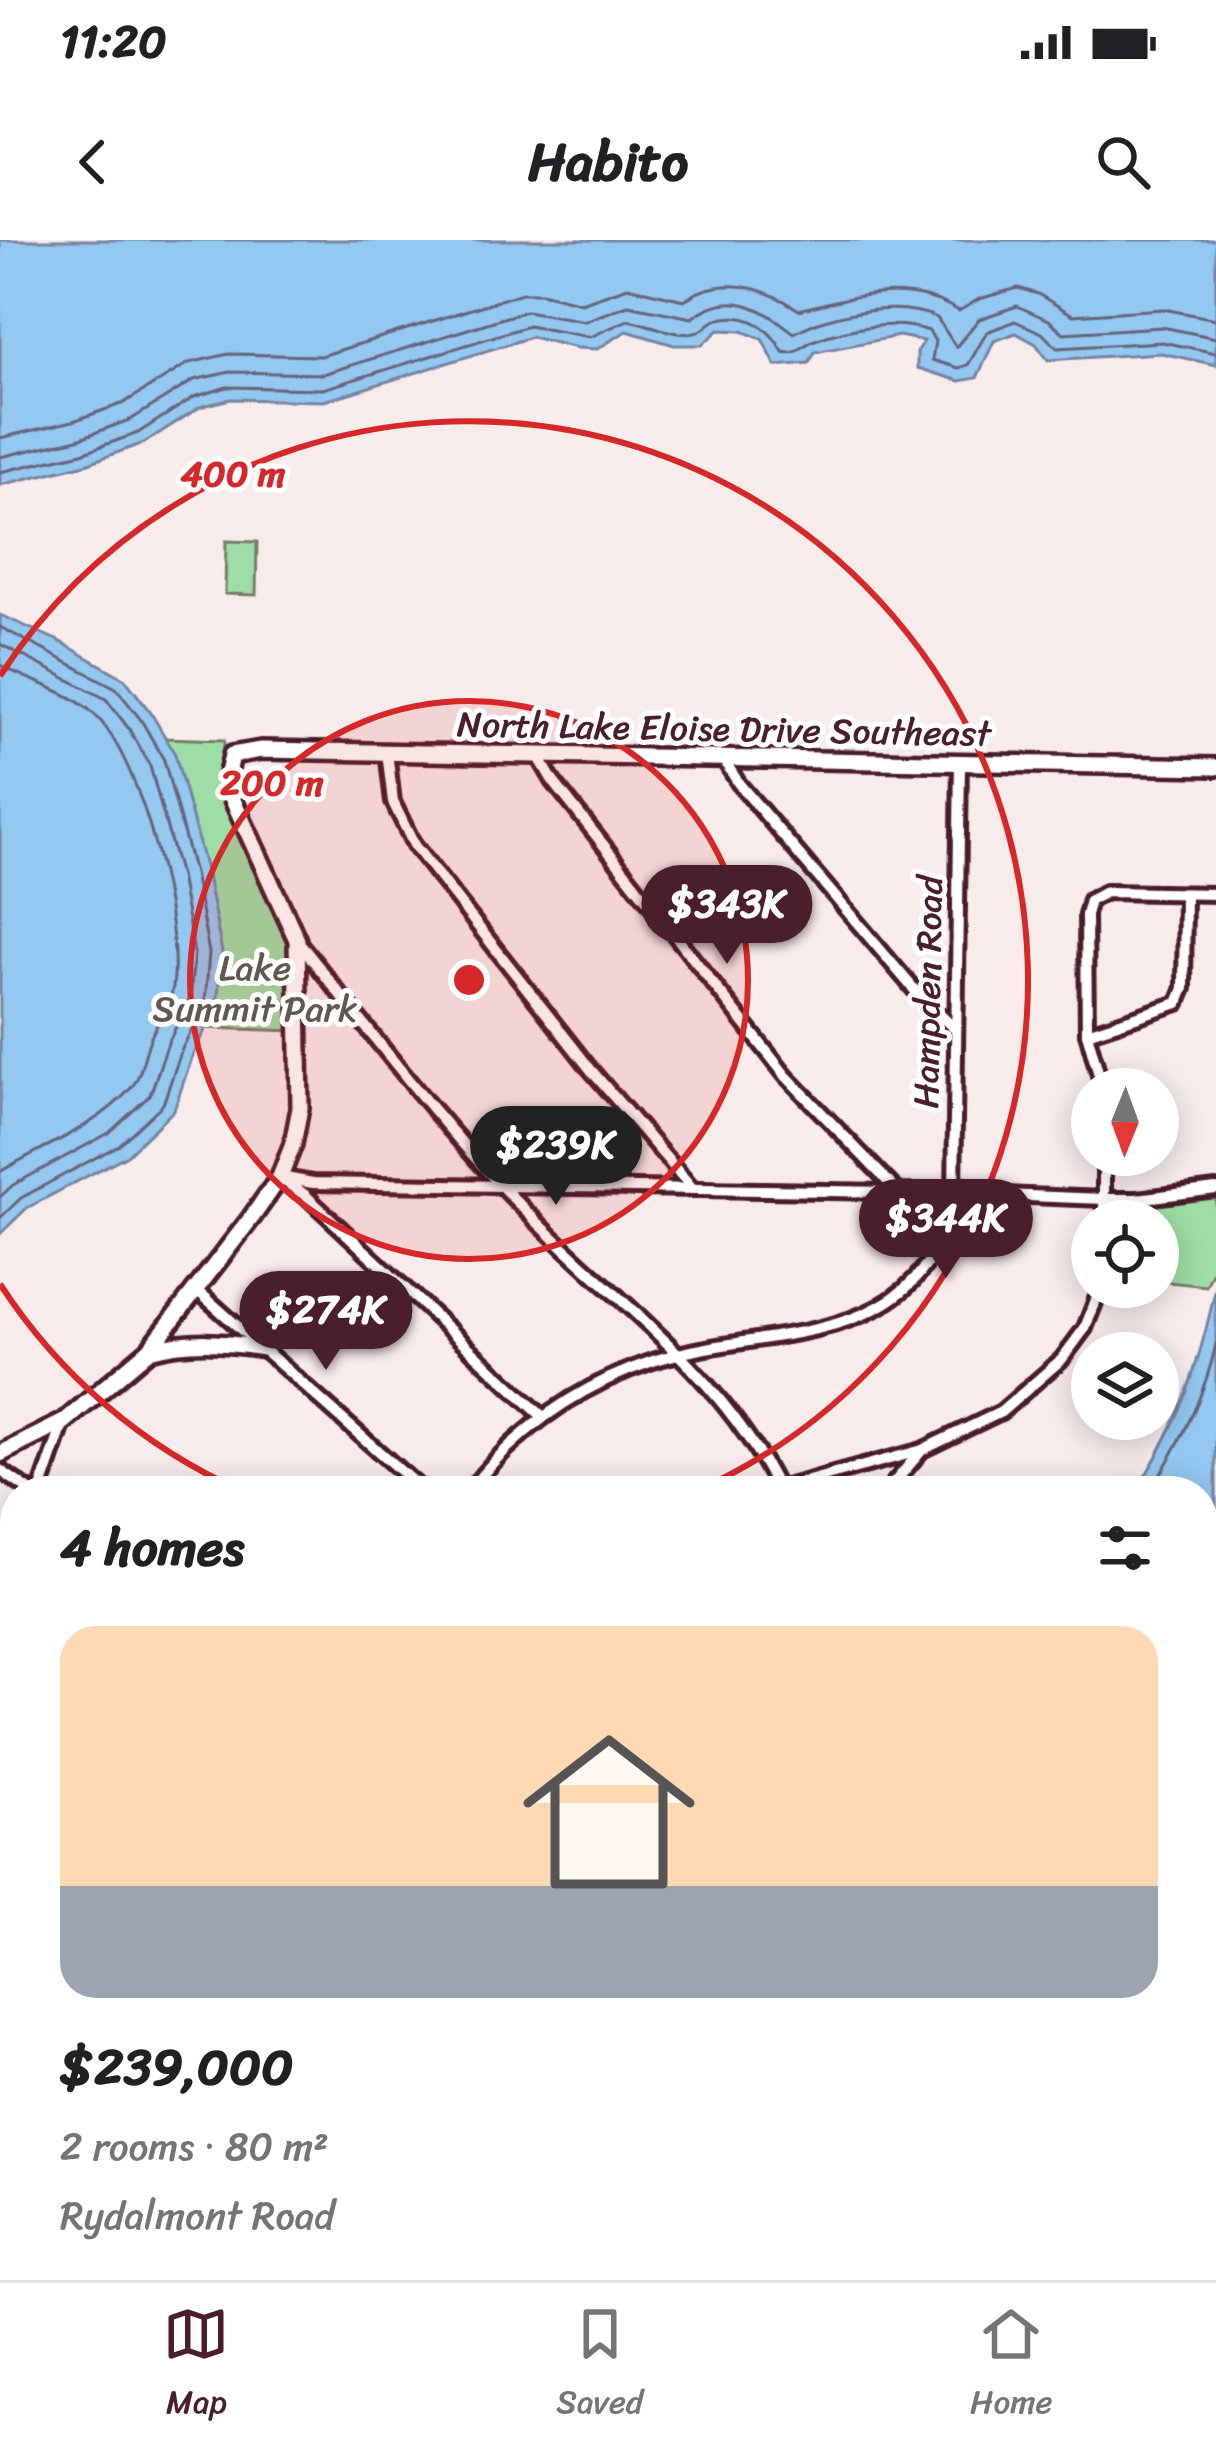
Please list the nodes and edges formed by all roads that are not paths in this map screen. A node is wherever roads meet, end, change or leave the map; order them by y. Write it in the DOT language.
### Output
graph roads {
  1 [pos="387,752"];
  2 [pos="537,754"];
  3 [pos="722,757"];
  4 [pos="960,762"];
  5 [pos="1216,767"];
  6 [pos="1185,894"];
  7 [pos="1216,894"];
  8 [pos="297,940"];
  9 [pos="956,1030"];
  10 [pos="1087,1033"];
  11 [pos="1097,1068"];
  12 [pos="1104,1176"];
  13 [pos="280,1177"];
  14 [pos="502,1186"];
  15 [pos="693,1189"];
  16 [pos="1216,1189"];
  17 [pos="899,1192"];
  18 [pos="954,1193"];
  19 [pos="1104,1199"];
  20 [pos="198,1291"];
  21 [pos="1091,1308"];
  22 [pos="264,1348"];
  23 [pos="149,1350"];
  24 [pos="678,1353"];
  25 [pos="542,1416"];
  26 [pos="64,1422"];
  27 [pos="922,1450"];
  28 [pos="0,1454"];
  29 [pos="45,1476"];
  30 [pos="406,1476"];
  31 [pos="484,1476"];
  32 [pos="769,1476"];
  33 [pos="828,1476"];
  34 [pos="900,1476"];
  1 -- 2 [label="street, North Lake Eloise Drive Southeast"];
  1 -- 8 [label="street, North Lake Eloise Drive Southeast"];
  1 -- 15 [label="street"];
  2 -- 3 [label="street, North Lake Eloise Drive Southeast"];
  2 -- 17 [label="street"];
  3 -- 4 [label="street, North Lake Eloise Drive Southeast"];
  3 -- 9 [label="street"];
  4 -- 5 [label="street, North Lake Eloise Drive Southeast"];
  4 -- 9 [label="street, Hampden Road"];
  6 -- 7 [label="street"];
  6 -- 10 [label="street"];
  6 -- 10 [label="street"];
  8 -- 13 [label="street"];
  8 -- 14 [label="street"];
  9 -- 18 [label="street, Hampden Road"];
  10 -- 11 [label="street"];
  12 -- 19 [label="street"];
  13 -- 14 [label="street"];
  13 -- 20 [label="street"];
  13 -- 25 [label="street"];
  14 -- 15 [label="street"];
  14 -- 24 [label="street"];
  15 -- 17 [label="street"];
  16 -- 19 [label="street"];
  17 -- 18 [label="street"];
  18 -- 19 [label="street"];
  18 -- 24 [label="street, Hampden Road"];
  20 -- 22 [label="street"];
  20 -- 23 [label="street"];
  21 -- 27 [label="street"];
  22 -- 23 [label="street"];
  22 -- 30 [label="street"];
  23 -- 26 [label="street"];
  24 -- 25 [label="street, Hampden Road"];
  24 -- 32 [label="street"];
  25 -- 31 [label="street, Hampden Road"];
  26 -- 28 [label="street"];
  26 -- 29 [label="street"];
  27 -- 33 [label="street"];
  27 -- 34 [label="street"];
}
